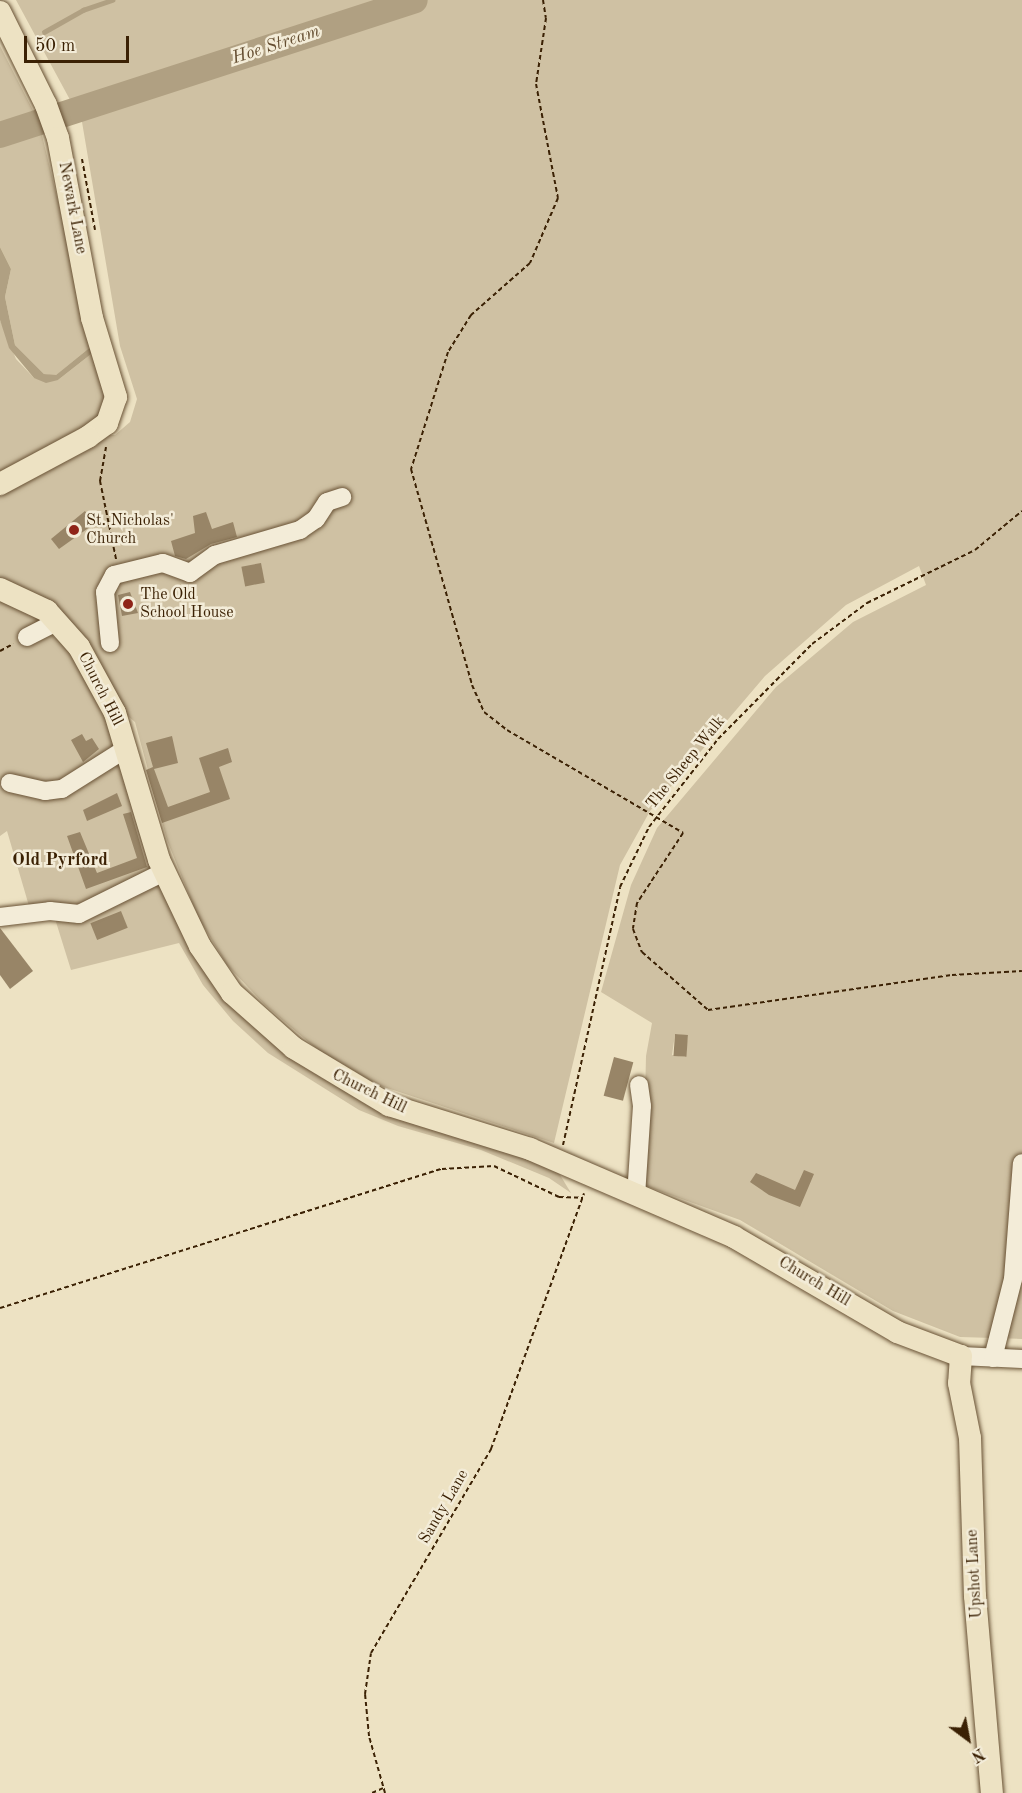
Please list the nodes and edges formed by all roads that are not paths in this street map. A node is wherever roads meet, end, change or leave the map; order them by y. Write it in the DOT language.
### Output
graph roads {
  1 [pos="0,12"];
  2 [pos="0,484"];
  3 [pos="342,497"];
  4 [pos="0,589"];
  5 [pos="56,622"];
  6 [pos="27,637"];
  7 [pos="110,643"];
  8 [pos="127,748"];
  9 [pos="10,783"];
  10 [pos="164,872"];
  11 [pos="0,917"];
  12 [pos="639,1085"];
  13 [pos="1022,1163"];
  14 [pos="636,1196"];
  15 [pos="961,1356"];
  16 [pos="993,1358"];
  17 [pos="1022,1359"];
  18 [pos="992,1793"];
  1 -- 2 [label="main road, Newark Lane"];
  3 -- 7 [label="street"];
  4 -- 5 [label="main road, Church Hill"];
  5 -- 6 [label="street"];
  5 -- 8 [label="main road, Church Hill"];
  8 -- 9 [label="street"];
  8 -- 10 [label="main road, Church Hill"];
  10 -- 11 [label="street"];
  10 -- 14 [label="main road, Church Hill"];
  12 -- 14 [label="street"];
  13 -- 16 [label="street"];
  14 -- 15 [label="main road, Church Hill"];
  15 -- 16 [label="street"];
  15 -- 18 [label="main road, Upshot Lane"];
  16 -- 17 [label="street"];
}
